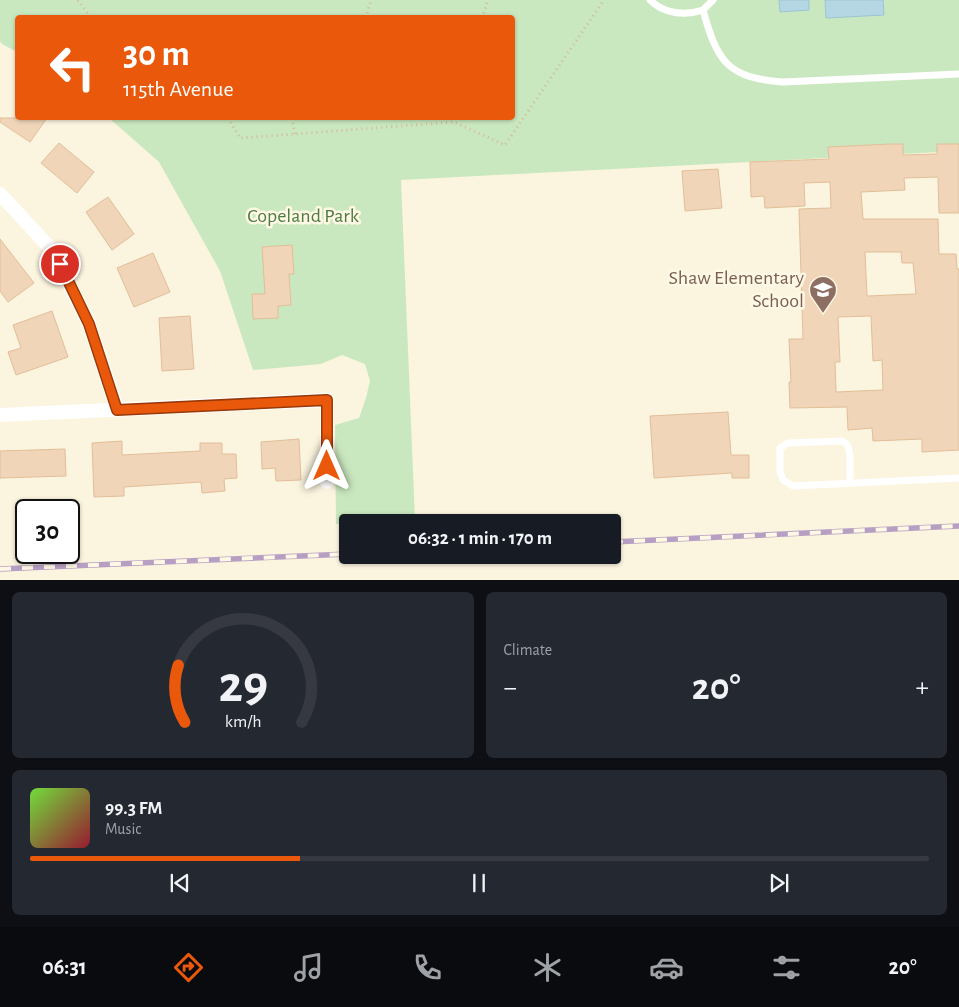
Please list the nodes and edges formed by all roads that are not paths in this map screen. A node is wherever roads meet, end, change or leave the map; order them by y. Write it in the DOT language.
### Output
graph roads {
  1 [pos="650,0"];
  2 [pos="713,0"];
  3 [pos="703,10"];
  4 [pos="959,74"];
  5 [pos="0,194"];
  6 [pos="117,410"];
  7 [pos="0,415"];
  8 [pos="959,478"];
  9 [pos="327,482"];
  10 [pos="850,484"];
  1 -- 3 [label="lane"];
  2 -- 3 [label="lane"];
  3 -- 4 [label="lane"];
  5 -- 6 [label="street"];
  6 -- 7 [label="street"];
  6 -- 9 [label="street"];
  8 -- 10 [label="lane"];
  10 -- 10 [label="lane"];
}
